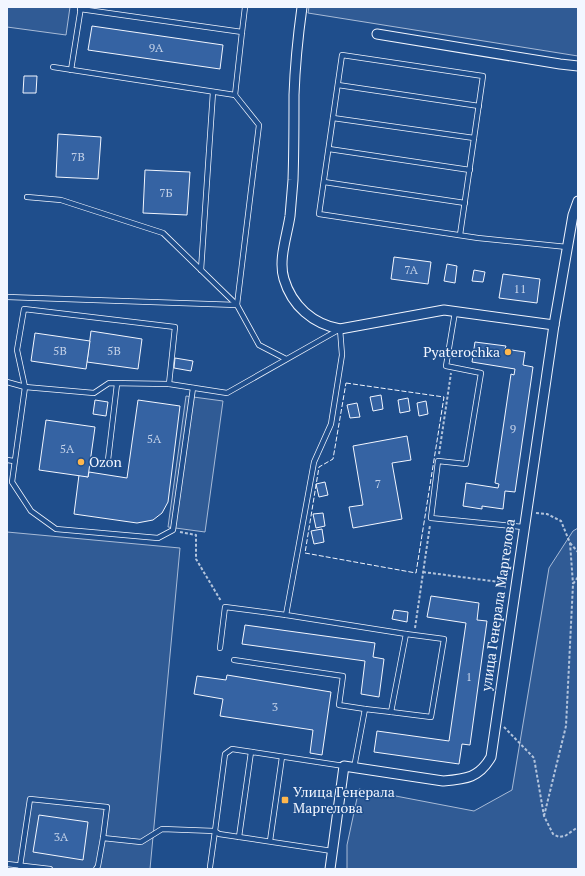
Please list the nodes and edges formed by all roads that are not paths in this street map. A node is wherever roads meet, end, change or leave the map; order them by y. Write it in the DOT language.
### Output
graph roads {
  1 [pos="245,7"];
  2 [pos="302,7"];
  3 [pos="80,8"];
  4 [pos="242,32"];
  5 [pos="378,34"];
  6 [pos="578,66"];
  7 [pos="53,68"];
  8 [pos="71,70"];
  9 [pos="338,85"];
  10 [pos="213,92"];
  11 [pos="235,95"];
  12 [pos="479,106"];
  13 [pos="333,118"];
  14 [pos="474,138"];
  15 [pos="329,149"];
  16 [pos="470,170"];
  17 [pos="324,182"];
  18 [pos="27,197"];
  19 [pos="578,201"];
  20 [pos="465,203"];
  21 [pos="460,235"];
  22 [pos="567,247"];
  23 [pos="201,270"];
  24 [pos="7,297"];
  25 [pos="237,306"];
  26 [pos="455,312"];
  27 [pos="554,324"];
  28 [pos="340,328"];
  29 [pos="286,359"];
  30 [pos="7,382"];
  31 [pos="117,384"];
  32 [pos="169,384"];
  33 [pos="24,387"];
  34 [pos="193,388"];
  35 [pos="7,460"];
  36 [pos="108,460"];
  37 [pos="14,461"];
  38 [pos="523,527"];
  39 [pos="286,615"];
  40 [pos="406,634"];
  41 [pos="220,648"];
  42 [pos="234,660"];
  43 [pos="365,709"];
  44 [pos="391,712"];
  45 [pos="251,752"];
  46 [pos="282,756"];
  47 [pos="344,766"];
  48 [pos="354,768"];
  49 [pos="215,831"];
  50 [pos="239,837"];
  51 [pos="103,838"];
  52 [pos="270,841"];
  53 [pos="332,851"];
  54 [pos="7,864"];
  55 [pos="20,866"];
  56 [pos="210,867"];
  57 [pos="50,869"];
  58 [pos="96,869"];
  59 [pos="330,869"];
  1 -- 4 [label="lane"];
  2 -- 28 [label="street"];
  3 -- 4 [label="lane"];
  3 -- 8 [label="lane"];
  4 -- 11 [label="lane"];
  5 -- 6 [label="street"];
  7 -- 8 [label="lane"];
  8 -- 10 [label="lane"];
  9 -- 12 [label="lane"];
  9 -- 12 [label="lane"];
  9 -- 13 [label="lane"];
  10 -- 11 [label="lane"];
  10 -- 23 [label="lane"];
  11 -- 25 [label="lane"];
  12 -- 14 [label="lane"];
  13 -- 14 [label="lane"];
  13 -- 15 [label="lane"];
  14 -- 16 [label="lane"];
  15 -- 16 [label="lane"];
  15 -- 17 [label="lane"];
  16 -- 20 [label="lane"];
  17 -- 20 [label="lane"];
  17 -- 21 [label="lane"];
  18 -- 23 [label="lane"];
  19 -- 22 [label="street, улица Генерала Маргелова"];
  20 -- 21 [label="lane"];
  21 -- 22 [label="lane"];
  22 -- 27 [label="street, улица Генерала Маргелова"];
  23 -- 25 [label="lane"];
  24 -- 25 [label="lane"];
  25 -- 29 [label="lane"];
  26 -- 27 [label="street"];
  26 -- 28 [label="street"];
  26 -- 38 [label="lane"];
  27 -- 38 [label="street, улица Генерала Маргелова"];
  28 -- 29 [label="lane"];
  28 -- 39 [label="lane"];
  29 -- 34 [label="lane"];
  30 -- 33 [label="lane"];
  31 -- 32 [label="lane"];
  31 -- 33 [label="lane"];
  31 -- 36 [label="lane"];
  32 -- 33 [label="lane"];
  32 -- 34 [label="lane"];
  33 -- 37 [label="lane"];
  34 -- 37 [label="lane"];
  35 -- 37 [label="lane"];
  38 -- 48 [label="street, улица Генерала Маргелова"];
  39 -- 40 [label="lane"];
  39 -- 41 [label="lane"];
  40 -- 44 [label="lane"];
  40 -- 44 [label="lane"];
  42 -- 43 [label="lane"];
  43 -- 44 [label="lane"];
  43 -- 48 [label="lane"];
  45 -- 46 [label="lane"];
  45 -- 49 [label="lane"];
  45 -- 50 [label="lane"];
  46 -- 47 [label="lane"];
  46 -- 52 [label="lane"];
  47 -- 48 [label="street, улица Генерала Маргелова"];
  47 -- 53 [label="street"];
  49 -- 50 [label="lane"];
  49 -- 51 [label="lane"];
  49 -- 56 [label="lane"];
  50 -- 52 [label="lane"];
  51 -- 55 [label="lane"];
  51 -- 58 [label="lane"];
  52 -- 53 [label="lane"];
  53 -- 59 [label="street"];
  54 -- 55 [label="lane"];
  55 -- 57 [label="lane"];
}
